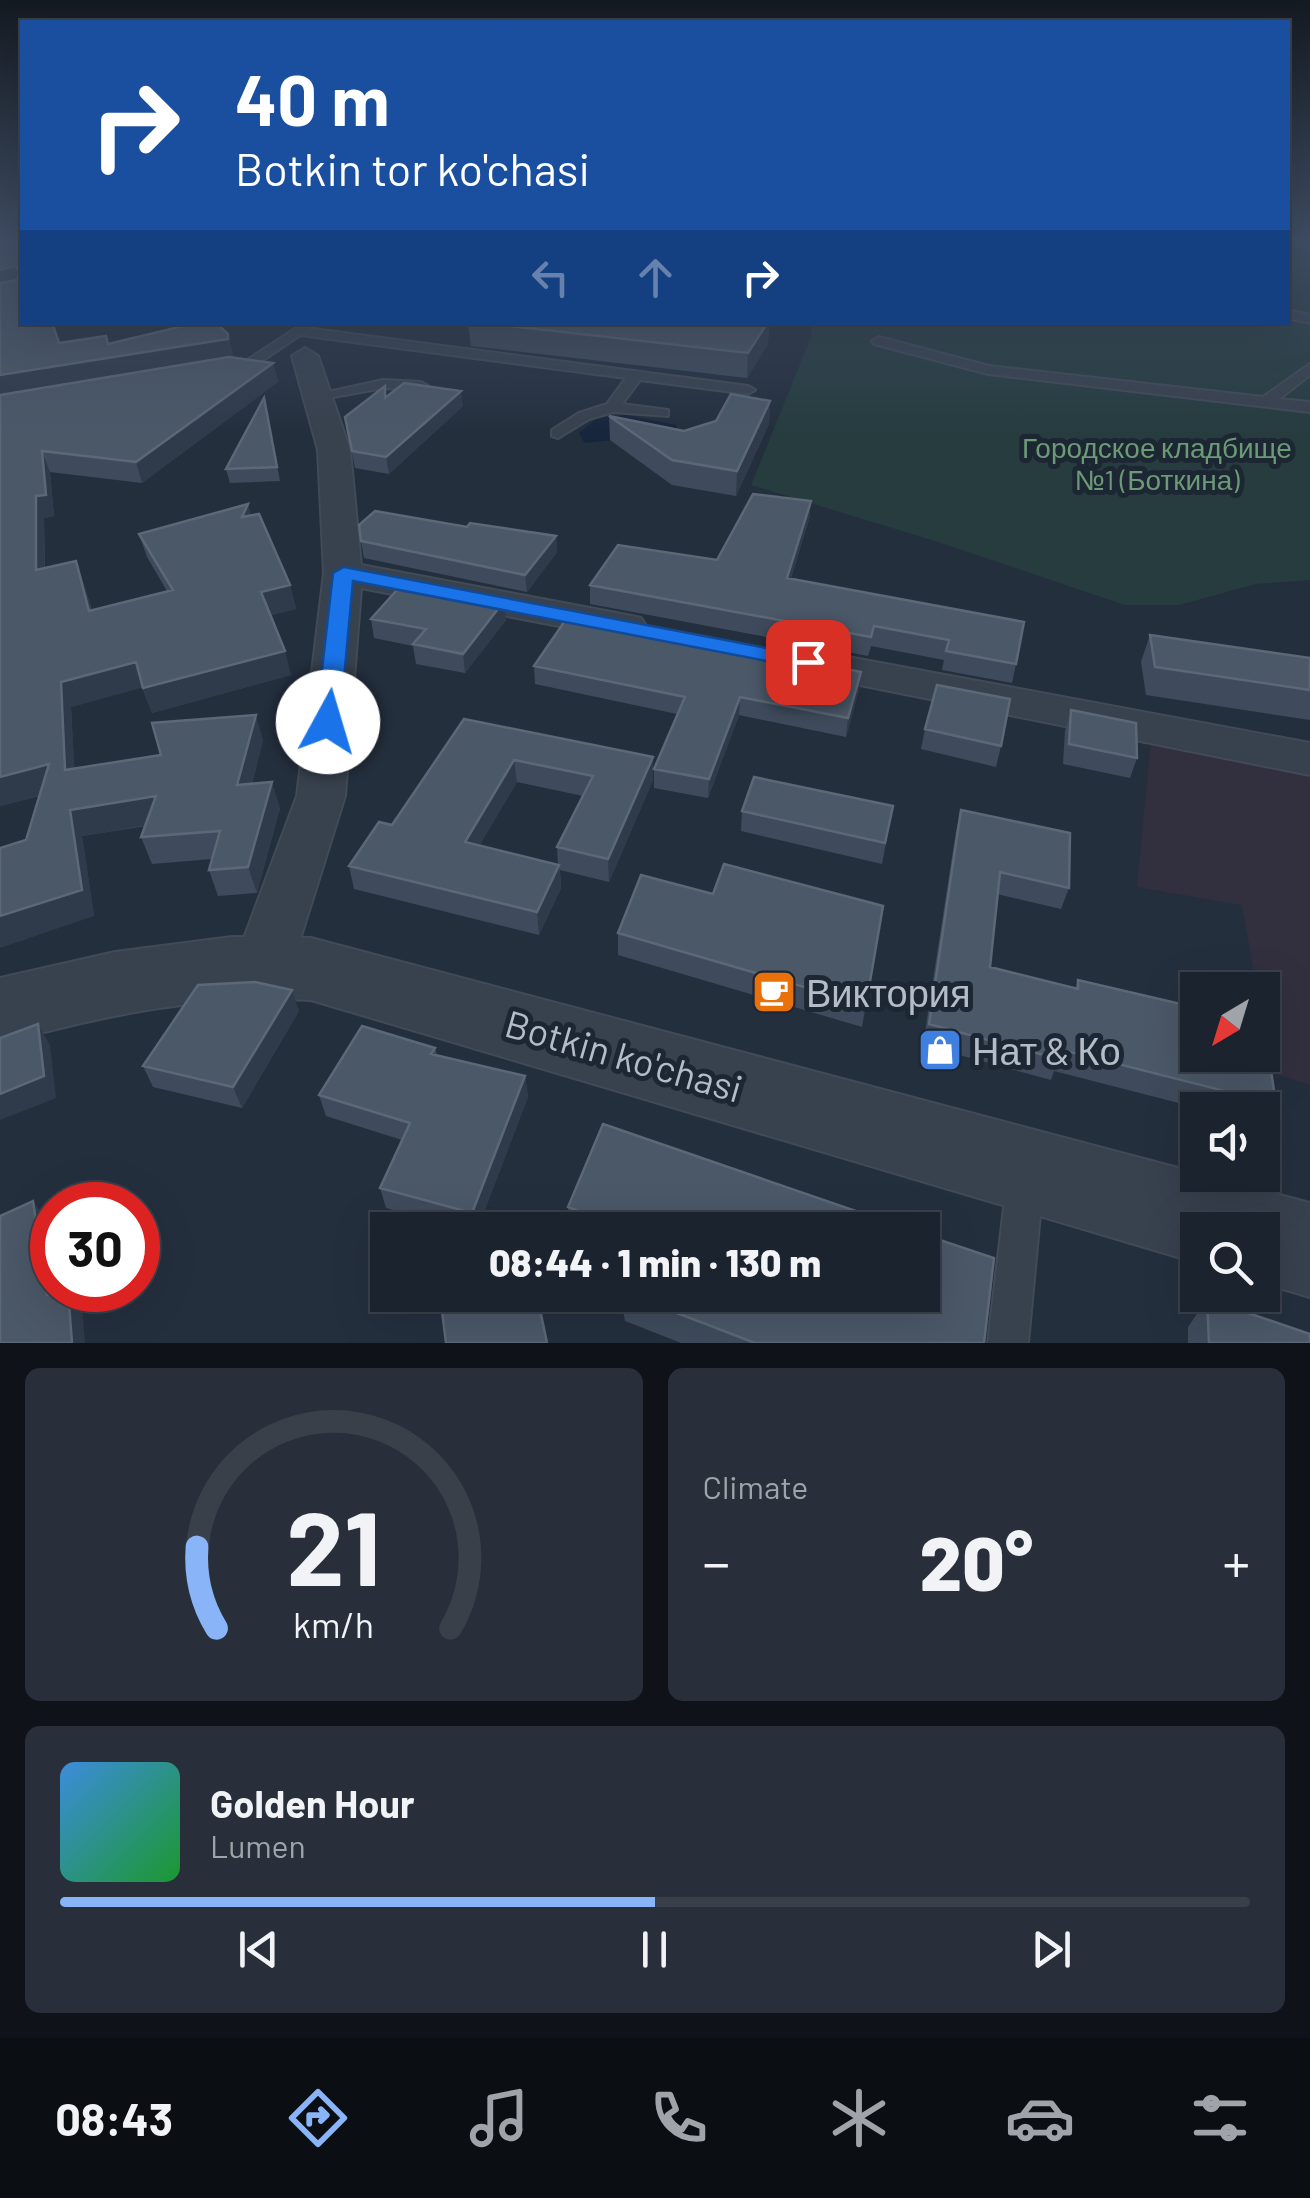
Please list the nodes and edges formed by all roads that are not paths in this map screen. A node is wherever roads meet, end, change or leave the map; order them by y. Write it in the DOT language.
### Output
graph roads {
  1 [pos="880,341"];
  2 [pos="305,356"];
  3 [pos="248,364"];
  4 [pos="230,367"];
  5 [pos="1310,368"];
  6 [pos="636,376"];
  7 [pos="421,386"];
  8 [pos="748,390"];
  9 [pos="317,396"];
  10 [pos="1266,402"];
  11 [pos="612,407"];
  12 [pos="1310,407"];
  13 [pos="662,413"];
  14 [pos="558,433"];
  15 [pos="344,573"];
  16 [pos="672,636"];
  17 [pos="769,655"];
  18 [pos="1310,759"];
  19 [pos="263,965"];
  20 [pos="0,1011"];
  21 [pos="1026,1169"];
  22 [pos="1180,1213"];
  23 [pos="1280,1241"];
  24 [pos="1310,1250"];
  25 [pos="1008,1343"];
  1 -- 10 [label="lane"];
  2 -- 3 [label="lane"];
  2 -- 9 [label="street"];
  3 -- 4 [label="lane"];
  3 -- 6 [label="lane"];
  5 -- 10 [label="lane"];
  6 -- 8 [label="lane"];
  6 -- 11 [label="lane"];
  7 -- 9 [label="lane"];
  9 -- 15 [label="street"];
  10 -- 12 [label="lane"];
  11 -- 13 [label="lane"];
  11 -- 14 [label="lane"];
  15 -- 16 [label="street"];
  15 -- 19 [label="street"];
  17 -- 18 [label="street"];
  19 -- 20 [label="street, Botkin ko'chasi"];
  19 -- 21 [label="street, Botkin ko'chasi"];
  21 -- 22 [label="street, Botkin ko'chasi"];
  21 -- 25 [label="lane"];
  23 -- 24 [label="street"];
}
